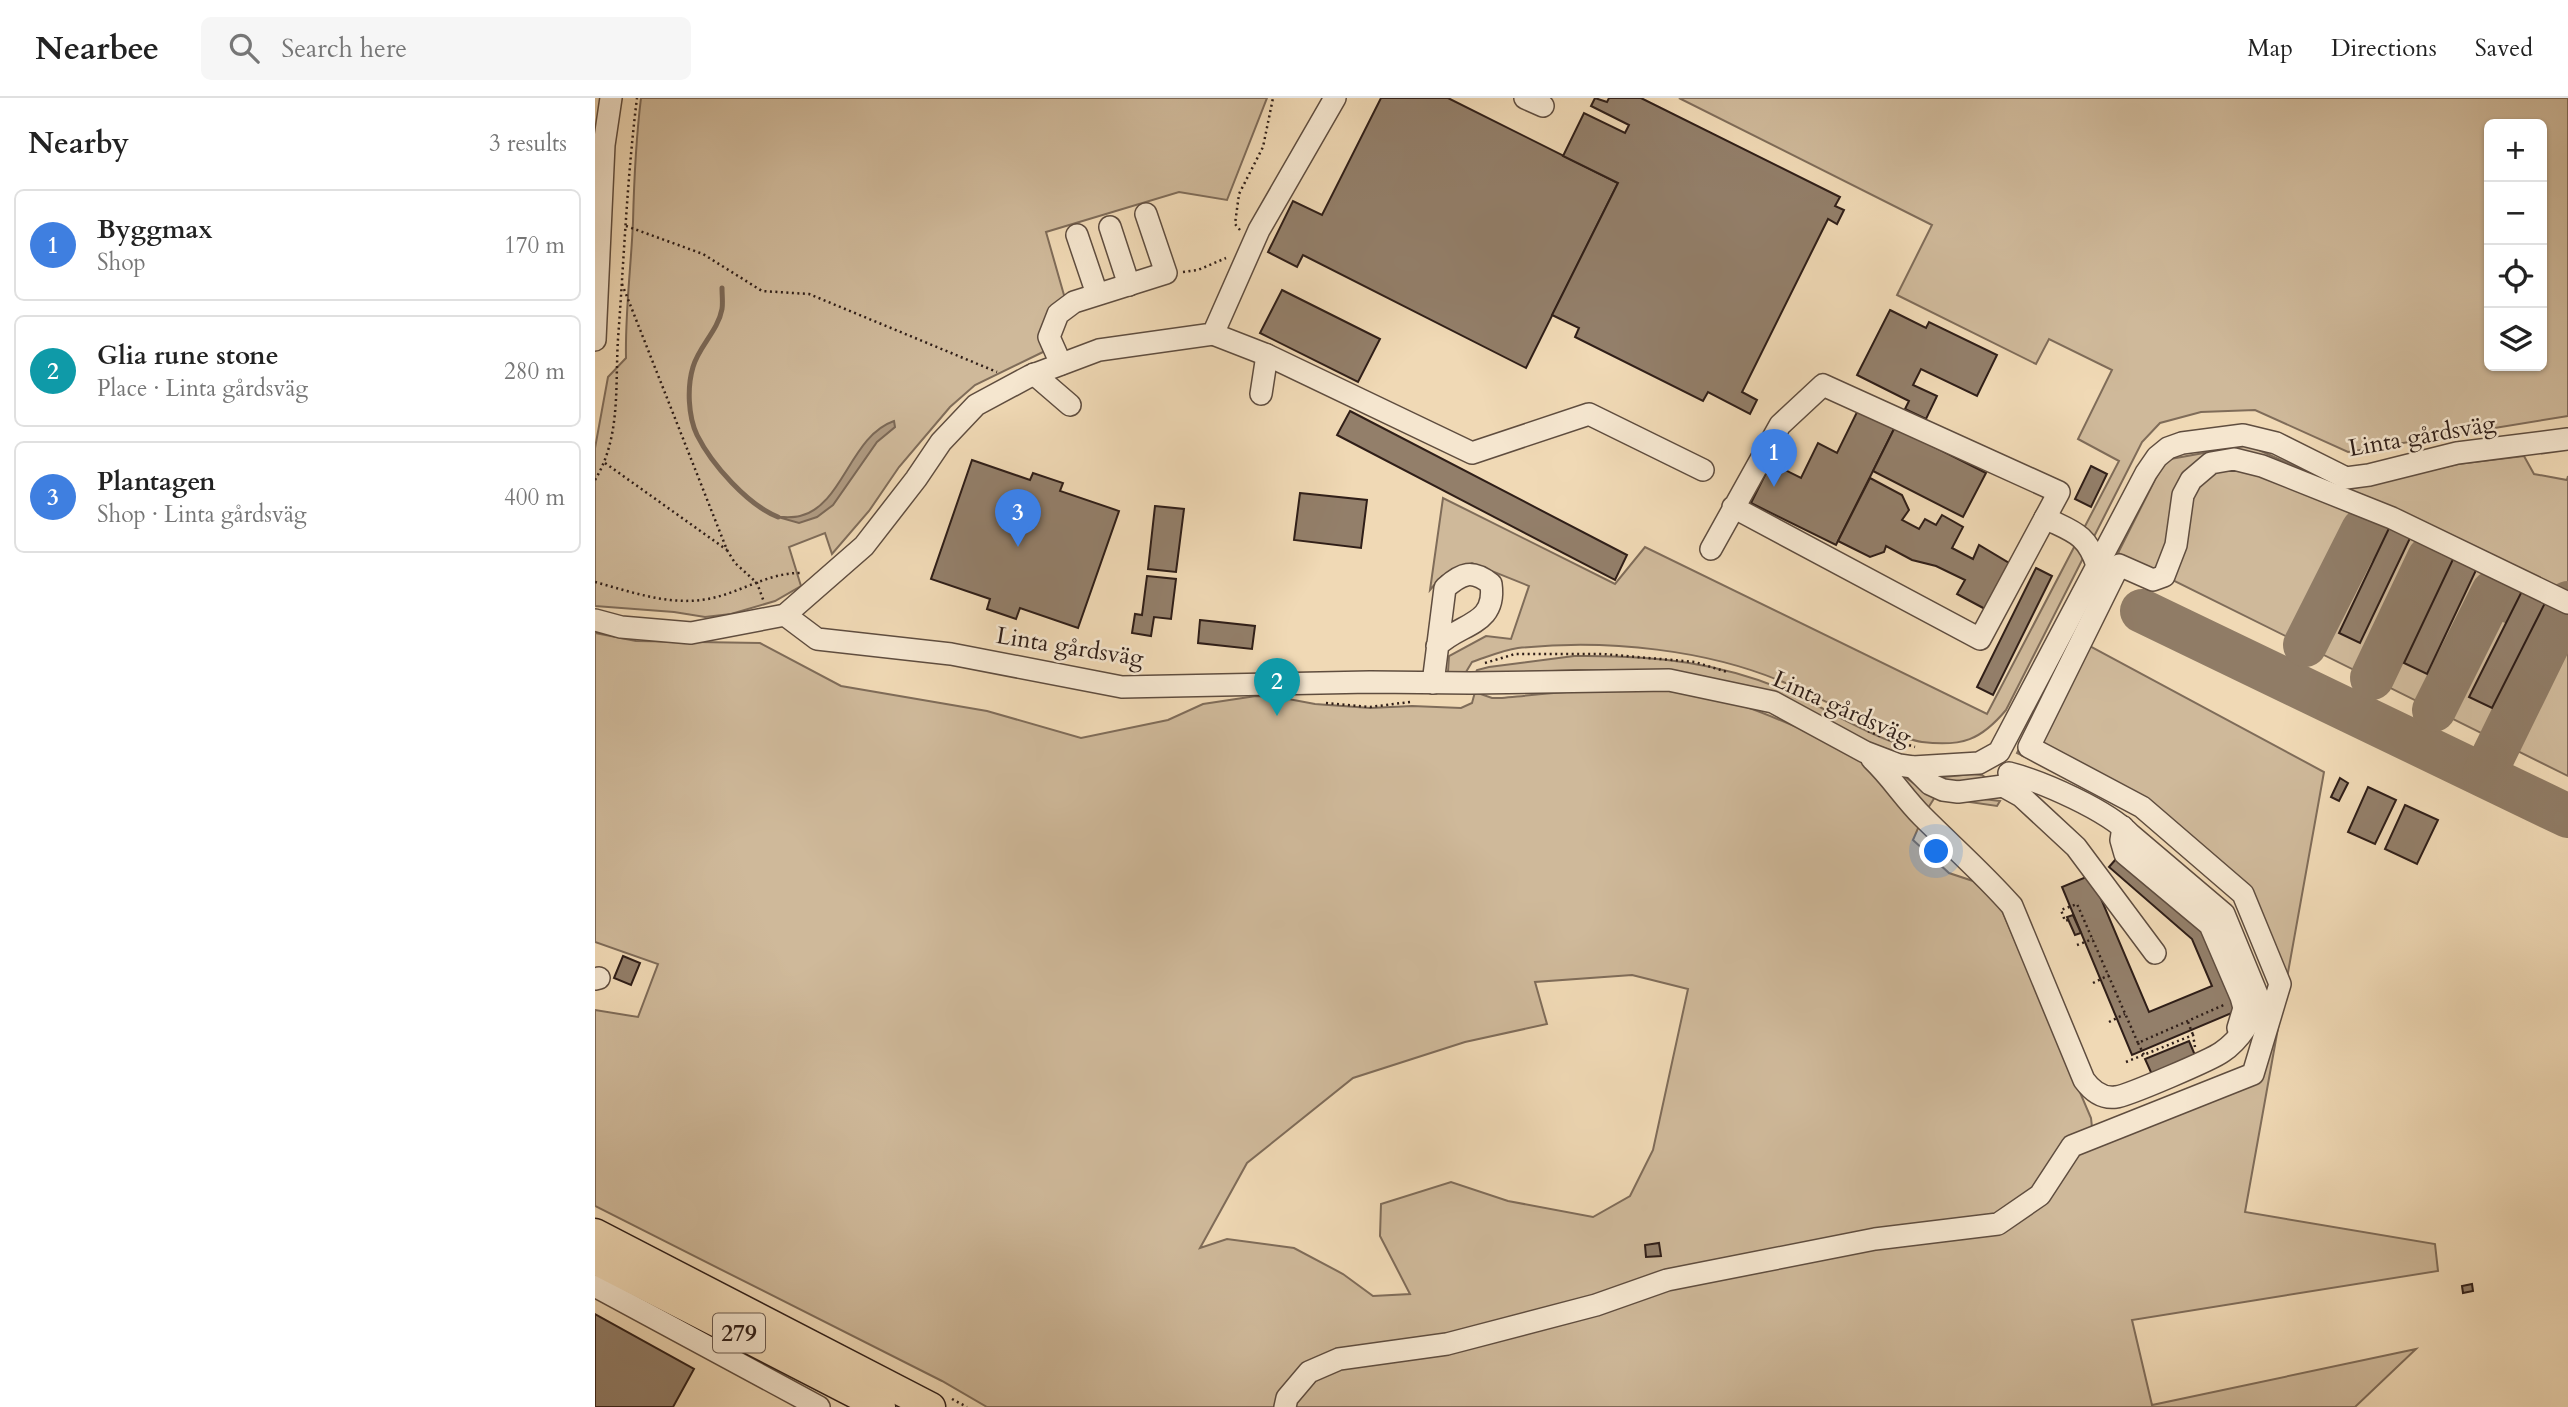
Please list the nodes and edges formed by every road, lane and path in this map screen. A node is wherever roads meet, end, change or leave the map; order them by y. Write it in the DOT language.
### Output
graph roads {
  1 [pos="611,98"];
  2 [pos="637,98"];
  3 [pos="1273,98"];
  4 [pos="1335,98"];
  5 [pos="1146,214"];
  6 [pos="626,226"];
  7 [pos="1109,227"];
  8 [pos="1077,235"];
  9 [pos="1249,254"];
  10 [pos="1166,274"];
  11 [pos="622,284"];
  12 [pos="1129,285"];
  13 [pos="1097,295"];
  14 [pos="1213,334"];
  15 [pos="595,340"];
  16 [pos="1267,355"];
  17 [pos="1061,365"];
  18 [pos="1034,374"];
  19 [pos="1006,376"];
  20 [pos="1261,394"];
  21 [pos="1070,405"];
  22 [pos="2568,439"];
  23 [pos="605,463"];
  24 [pos="1703,470"];
  25 [pos="595,480"];
  26 [pos="1733,507"];
  27 [pos="2045,518"];
  28 [pos="1711,549"];
  29 [pos="727,550"];
  30 [pos="2097,565"];
  31 [pos="595,582"];
  32 [pos="757,583"];
  33 [pos="2568,603"];
  34 [pos="778,617"];
  35 [pos="595,620"];
  36 [pos="1437,646"];
  37 [pos="1730,673"];
  38 [pos="1470,683"];
  39 [pos="1427,692"];
  40 [pos="1319,702"];
  41 [pos="1860,727"];
  42 [pos="1865,752"];
  43 [pos="1999,752"];
  44 [pos="1917,758"];
  45 [pos="2006,780"];
  46 [pos="2123,827"];
  47 [pos="2068,920"];
  48 [pos="2092,939"];
  49 [pos="2077,945"];
  50 [pos="2155,953"];
  51 [pos="2109,975"];
  52 [pos="2093,983"];
  53 [pos="2241,997"];
  54 [pos="2126,1014"];
  55 [pos="2188,1021"];
  56 [pos="2109,1022"];
  57 [pos="2193,1035"];
  58 [pos="2138,1043"];
  59 [pos="2232,1043"];
  60 [pos="2193,1050"];
  61 [pos="2144,1055"];
  62 [pos="2126,1062"];
  63 [pos="595,1233"];
  64 [pos="595,1260"];
  65 [pos="595,1286"];
  66 [pos="819,1407"];
  67 [pos="881,1407"];
  68 [pos="931,1407"];
  69 [pos="1285,1407"];
  1 -- 15 [label="street"];
  2 -- 6 [label="path"];
  3 -- 9 [label="path"];
  4 -- 9 [label="street"];
  5 -- 10 [label="street"];
  6 -- 11 [label="path"];
  6 -- 19 [label="path"];
  7 -- 12 [label="street"];
  8 -- 13 [label="street"];
  9 -- 10 [label="path"];
  9 -- 14 [label="street"];
  10 -- 12 [label="street"];
  11 -- 23 [label="path"];
  11 -- 29 [label="path"];
  12 -- 13 [label="street"];
  13 -- 17 [label="street"];
  14 -- 16 [label="street"];
  14 -- 17 [label="street"];
  16 -- 20 [label="street"];
  16 -- 24 [label="street"];
  17 -- 18 [label="street"];
  18 -- 21 [label="street"];
  18 -- 34 [label="street"];
  22 -- 30 [label="street, Linta gårdsväg"];
  23 -- 25 [label="path"];
  23 -- 29 [label="path"];
  26 -- 27 [label="street"];
  26 -- 27 [label="street"];
  26 -- 28 [label="street"];
  27 -- 30 [label="street"];
  29 -- 32 [label="path"];
  30 -- 43 [label="street, Linta gårdsväg"];
  31 -- 32 [label="path"];
  32 -- 34 [label="path"];
  33 -- 69 [label="street"];
  34 -- 35 [label="street"];
  34 -- 39 [label="street, Linta gårdsväg"];
  36 -- 39 [label="street"];
  37 -- 38 [label="path"];
  38 -- 39 [label="street, Linta gårdsväg"];
  38 -- 42 [label="street, Linta gårdsväg"];
  39 -- 40 [label="path"];
  41 -- 44 [label="path"];
  42 -- 44 [label="street, Linta gårdsväg"];
  42 -- 59 [label="street"];
  43 -- 44 [label="street, Linta gårdsväg"];
  43 -- 45 [label="street"];
  44 -- 45 [label="street"];
  45 -- 46 [label="street"];
  45 -- 50 [label="street"];
  46 -- 53 [label="street"];
  46 -- 59 [label="street"];
  47 -- 48 [label="path"];
  48 -- 49 [label="path"];
  48 -- 51 [label="path"];
  51 -- 52 [label="path"];
  51 -- 54 [label="path"];
  53 -- 55 [label="path"];
  53 -- 59 [label="street"];
  54 -- 56 [label="path"];
  54 -- 58 [label="path"];
  55 -- 57 [label="path"];
  55 -- 58 [label="path"];
  57 -- 60 [label="path"];
  57 -- 61 [label="path"];
  58 -- 61 [label="path"];
  61 -- 62 [label="path"];
  63 -- 68 [label="main road, 279"];
  64 -- 67 [label="main road, 279"];
  65 -- 66 [label="street"];
}
